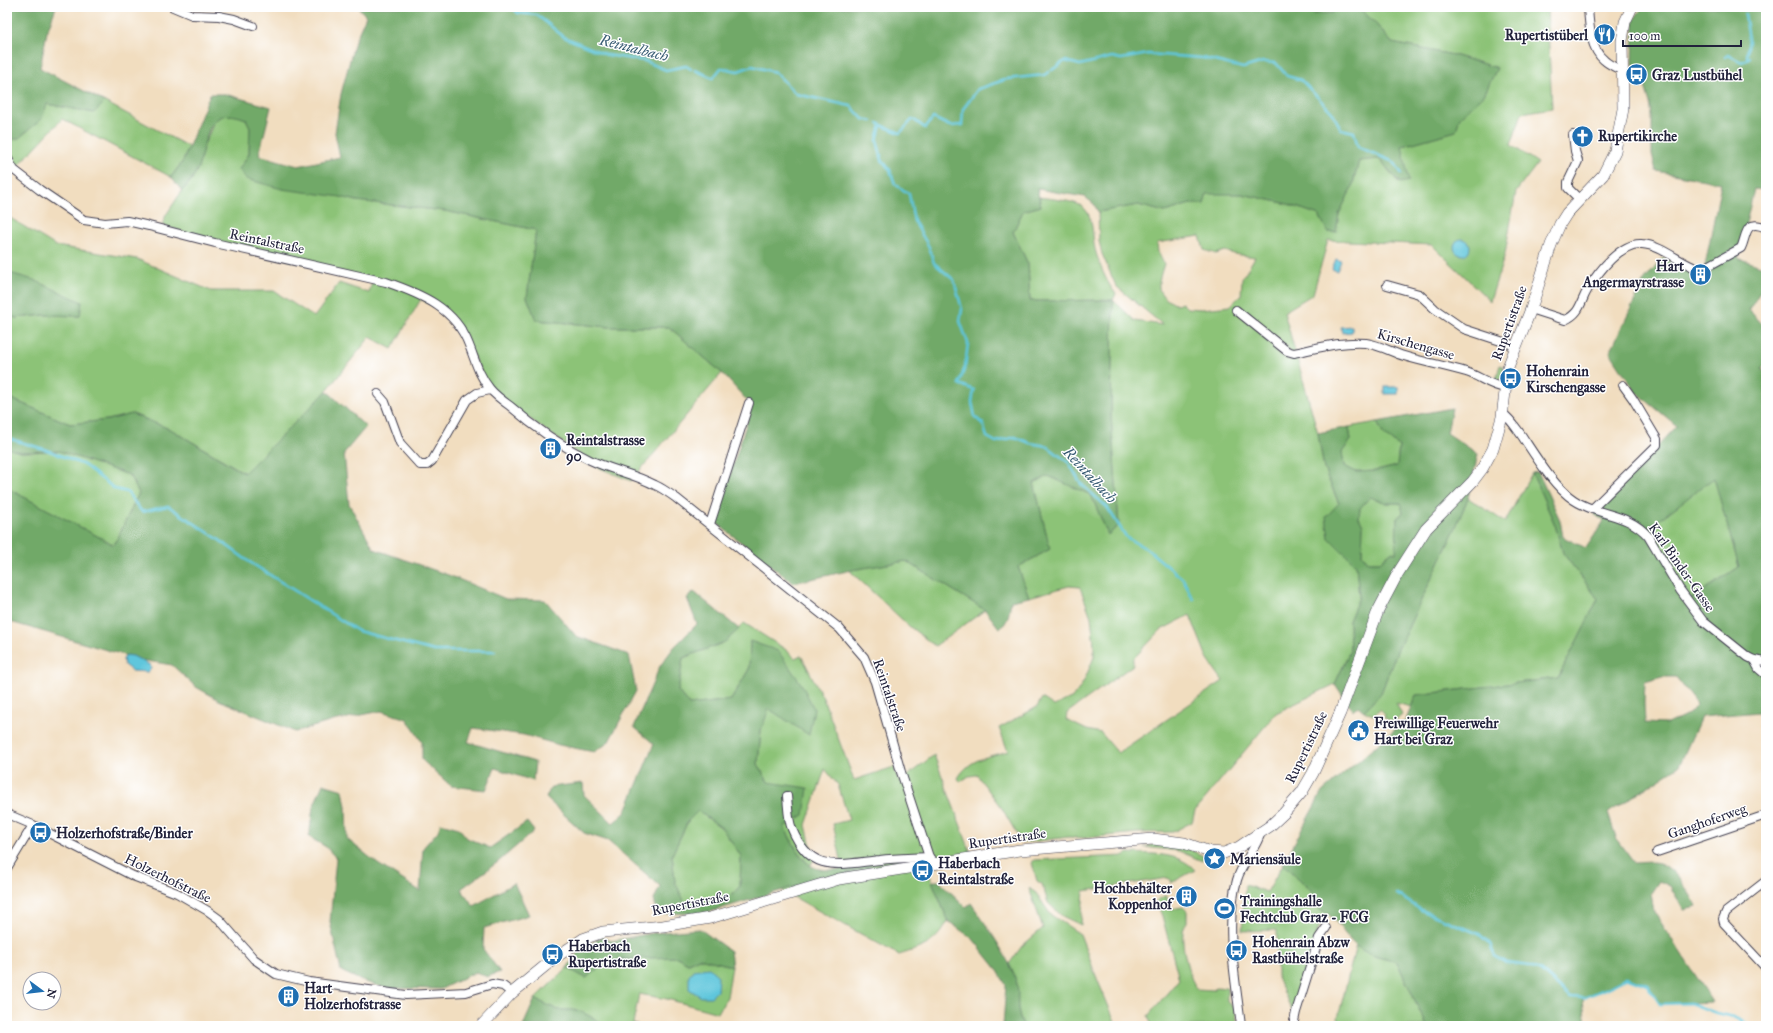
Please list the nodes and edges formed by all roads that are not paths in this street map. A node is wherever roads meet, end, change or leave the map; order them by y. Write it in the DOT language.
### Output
graph roads {
  1 [pos="174,7"];
  2 [pos="1588,7"];
  3 [pos="1632,7"];
  4 [pos="253,26"];
  5 [pos="1623,71"];
  6 [pos="1573,135"];
  7 [pos="7,158"];
  8 [pos="1579,199"];
  9 [pos="1766,228"];
  10 [pos="1387,285"];
  11 [pos="1531,309"];
  12 [pos="1236,310"];
  13 [pos="1516,346"];
  14 [pos="1622,385"];
  15 [pos="1504,388"];
  16 [pos="490,390"];
  17 [pos="378,394"];
  18 [pos="749,403"];
  19 [pos="1502,413"];
  20 [pos="1592,509"];
  21 [pos="710,524"];
  22 [pos="1754,660"];
  23 [pos="1766,662"];
  24 [pos="1766,675"];
  25 [pos="787,796"];
  26 [pos="7,814"];
  27 [pos="1766,815"];
  28 [pos="33,825"];
  29 [pos="1261,832"];
  30 [pos="1657,852"];
  31 [pos="932,861"];
  32 [pos="7,868"];
  33 [pos="1766,881"];
  34 [pos="1326,928"];
  35 [pos="1766,968"];
  36 [pos="512,993"];
  37 [pos="481,1026"];
  38 [pos="1241,1026"];
  39 [pos="1294,1026"];
  1 -- 4 [label="street"];
  2 -- 5 [label="street"];
  3 -- 5 [label="main road, Rupertistraße"];
  5 -- 8 [label="main road, Rupertistraße"];
  6 -- 8 [label="street"];
  7 -- 16 [label="street, Reintalstraße"];
  8 -- 11 [label="main road, Rupertistraße"];
  9 -- 11 [label="street"];
  10 -- 13 [label="street"];
  11 -- 13 [label="main road, Rupertistraße"];
  12 -- 15 [label="street, Kirschengasse"];
  13 -- 15 [label="main road, Rupertistraße"];
  14 -- 20 [label="street"];
  15 -- 19 [label="main road, Rupertistraße"];
  16 -- 17 [label="street"];
  16 -- 21 [label="street, Reintalstraße"];
  18 -- 21 [label="street"];
  19 -- 20 [label="street, Karl Binder-Gasse"];
  19 -- 29 [label="main road, Rupertistraße"];
  20 -- 22 [label="street, Karl Binder-Gasse"];
  21 -- 31 [label="street, Reintalstraße"];
  22 -- 23 [label="street, Karl Binder-Gasse"];
  22 -- 24 [label="street"];
  25 -- 31 [label="street"];
  26 -- 28 [label="street, Holzerhofstraße"];
  27 -- 30 [label="street, Ganghoferweg"];
  28 -- 32 [label="street"];
  28 -- 36 [label="street, Holzerhofstraße"];
  29 -- 31 [label="main road, Rupertistraße"];
  29 -- 38 [label="street"];
  31 -- 36 [label="main road, Rupertistraße"];
  33 -- 35 [label="street"];
  34 -- 39 [label="street"];
  36 -- 37 [label="main road, Rupertistraße"];
}
